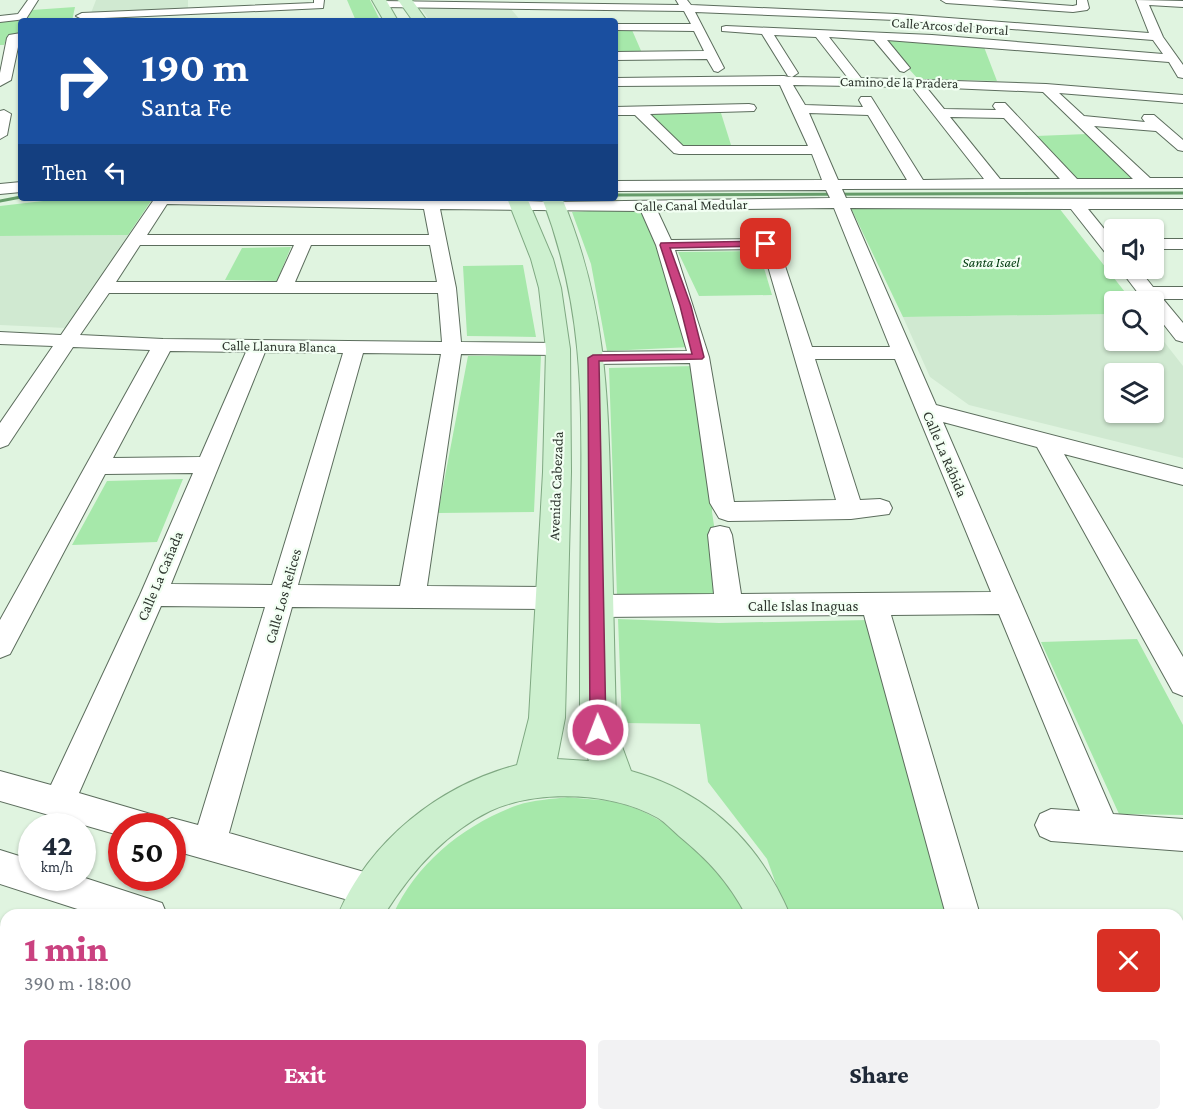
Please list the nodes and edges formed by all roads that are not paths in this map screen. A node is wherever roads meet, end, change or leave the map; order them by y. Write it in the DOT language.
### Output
graph roads {
  1 [pos="33,0"];
  2 [pos="88,0"];
  3 [pos="948,0"];
  4 [pos="1082,0"];
  5 [pos="1141,0"];
  6 [pos="1168,0"];
  7 [pos="380,2"];
  8 [pos="406,2"];
  9 [pos="455,2"];
  10 [pos="319,3"];
  11 [pos="505,3"];
  12 [pos="570,3"];
  13 [pos="621,3"];
  14 [pos="1028,3"];
  15 [pos="1183,3"];
  16 [pos="685,4"];
  17 [pos="535,5"];
  18 [pos="195,11"];
  19 [pos="18,18"];
  20 [pos="21,18"];
  21 [pos="81,18"];
  22 [pos="389,18"];
  23 [pos="418,18"];
  24 [pos="546,18"];
  25 [pos="0,19"];
  26 [pos="926,19"];
  27 [pos="618,28"];
  28 [pos="698,28"];
  29 [pos="726,29"];
  30 [pos="766,31"];
  31 [pos="819,33"];
  32 [pos="878,36"];
  33 [pos="1157,36"];
  34 [pos="17,37"];
  35 [pos="932,39"];
  36 [pos="643,41"];
  37 [pos="618,54"];
  38 [pos="1107,54"];
  39 [pos="712,55"];
  40 [pos="1173,59"];
  41 [pos="904,68"];
  42 [pos="1183,74"];
  43 [pos="788,77"];
  44 [pos="1,81"];
  45 [pos="724,81"];
  46 [pos="857,81"];
  47 [pos="618,82"];
  48 [pos="916,83"];
  49 [pos="1046,88"];
  50 [pos="1137,95"];
  51 [pos="1183,99"];
  52 [pos="749,108"];
  53 [pos="800,109"];
  54 [pos="7,110"];
  55 [pos="618,111"];
  56 [pos="639,111"];
  57 [pos="940,113"];
  58 [pos="1078,120"];
  59 [pos="0,135"];
  60 [pos="1183,147"];
  61 [pos="816,150"];
  62 [pos="917,183"];
  63 [pos="995,183"];
  64 [pos="1072,183"];
  65 [pos="1145,183"];
  66 [pos="1183,183"];
  67 [pos="621,186"];
  68 [pos="18,187"];
  69 [pos="0,189"];
  70 [pos="835,193"];
  71 [pos="162,201"];
  72 [pos="297,201"];
  73 [pos="519,202"];
  74 [pos="554,202"];
  75 [pos="431,203"];
  76 [pos="1075,203"];
  77 [pos="1183,204"];
  78 [pos="646,205"];
  79 [pos="1104,237"];
  80 [pos="135,240"];
  81 [pos="305,240"];
  82 [pos="439,240"];
  83 [pos="1164,244"];
  84 [pos="1183,244"];
  85 [pos="664,245"];
  86 [pos="1137,279"];
  87 [pos="104,286"];
  88 [pos="284,287"];
  89 [pos="447,288"];
  90 [pos="1146,291"];
  91 [pos="1164,293"];
  92 [pos="1183,293"];
  93 [pos="1164,313"];
  94 [pos="1183,336"];
  95 [pos="0,338"];
  96 [pos="66,342"];
  97 [pos="163,345"];
  98 [pos="258,346"];
  99 [pos="355,347"];
  100 [pos="452,347"];
  101 [pos="558,349"];
  102 [pos="804,353"];
  103 [pos="903,353"];
  104 [pos="699,357"];
  105 [pos="593,358"];
  106 [pos="926,410"];
  107 [pos="0,440"];
  108 [pos="1045,441"];
  109 [pos="208,465"];
  110 [pos="97,466"];
  111 [pos="1181,479"];
  112 [pos="880,508"];
  113 [pos="851,510"];
  114 [pos="724,524"];
  115 [pos="153,594"];
  116 [pos="283,595"];
  117 [pos="412,596"];
  118 [pos="551,598"];
  119 [pos="1009,603"];
  120 [pos="597,606"];
  121 [pos="729,606"];
  122 [pos="875,606"];
  123 [pos="0,646"];
  124 [pos="1183,683"];
  125 [pos="532,779"];
  126 [pos="616,782"];
  127 [pos="0,786"];
  128 [pos="58,804"];
  129 [pos="108,817"];
  130 [pos="1051,825"];
  131 [pos="1103,828"];
  132 [pos="1183,835"];
  133 [pos="186,838"];
  134 [pos="209,844"];
  135 [pos="0,867"];
  136 [pos="18,873"];
  137 [pos="75,891"];
  138 [pos="367,903"];
  139 [pos="131,909"];
  140 [pos="766,909"];
  141 [pos="961,909"];
  1 -- 20 [label="street"];
  2 -- 21 [label="street"];
  3 -- 14 [label="street"];
  4 -- 14 [label="street"];
  5 -- 15 [label="street"];
  5 -- 33 [label="street"];
  6 -- 15 [label="street"];
  7 -- 8 [label="street"];
  7 -- 22 [label="main road"];
  8 -- 9 [label="street"];
  8 -- 23 [label="main road"];
  9 -- 11 [label="street"];
  10 -- 18 [label="street"];
  11 -- 17 [label="street"];
  12 -- 13 [label="street"];
  12 -- 17 [label="street"];
  13 -- 16 [label="street"];
  16 -- 26 [label="street"];
  16 -- 28 [label="street"];
  17 -- 24 [label="street"];
  18 -- 21 [label="street"];
  19 -- 25 [label="street"];
  26 -- 33 [label="street"];
  26 -- 35 [label="street"];
  27 -- 36 [label="street"];
  28 -- 36 [label="street"];
  28 -- 39 [label="street"];
  29 -- 30 [label="street, Calle Arcos del Portal"];
  30 -- 31 [label="street, Calle Arcos del Portal"];
  30 -- 43 [label="street, Calle La Rábida"];
  31 -- 32 [label="street, Calle Arcos del Portal"];
  31 -- 46 [label="street"];
  32 -- 35 [label="street, Calle Arcos del Portal"];
  32 -- 41 [label="street"];
  33 -- 40 [label="street"];
  34 -- 44 [label="street"];
  35 -- 38 [label="street, Calle Arcos del Portal"];
  36 -- 37 [label="street"];
  36 -- 39 [label="street"];
  38 -- 40 [label="street, Calle Arcos del Portal"];
  38 -- 50 [label="street"];
  39 -- 45 [label="street"];
  40 -- 42 [label="street"];
  43 -- 45 [label="street, Camino de la Pradera"];
  43 -- 46 [label="street, Camino de la Pradera"];
  43 -- 53 [label="street, Calle La Rábida"];
  45 -- 47 [label="street, Camino de la Pradera"];
  46 -- 48 [label="street, Camino de la Pradera"];
  48 -- 49 [label="street, Camino de la Pradera"];
  48 -- 57 [label="street"];
  49 -- 50 [label="street, Camino de la Pradera"];
  49 -- 58 [label="street"];
  50 -- 51 [label="street, Camino de la Pradera"];
  52 -- 56 [label="street"];
  53 -- 61 [label="street, Calle La Rábida"];
  53 -- 62 [label="street"];
  54 -- 59 [label="street"];
  55 -- 56 [label="street"];
  56 -- 61 [label="street"];
  57 -- 63 [label="street"];
  57 -- 64 [label="street"];
  58 -- 60 [label="street"];
  58 -- 65 [label="street"];
  61 -- 70 [label="street, Calle La Rábida"];
  62 -- 63 [label="street, Calle Canal Medular"];
  62 -- 70 [label="street, Calle Canal Medular"];
  63 -- 64 [label="street, Calle Canal Medular"];
  64 -- 65 [label="street, Calle Canal Medular"];
  65 -- 66 [label="street, Calle Canal Medular"];
  67 -- 70 [label="street, Calle Canal Medular"];
  68 -- 69 [label="street"];
  70 -- 76 [label="street, Calle Canal Medular"];
  70 -- 78 [label="street, Calle Canal Medular"];
  70 -- 103 [label="street, Calle La Rábida"];
  71 -- 80 [label="street"];
  72 -- 75 [label="street, Calle Canal Medular"];
  73 -- 74 [label="street, Calle Canal Medular"];
  73 -- 75 [label="street, Calle Canal Medular"];
  73 -- 101 [label="main road, Avenida Cabezada"];
  74 -- 78 [label="street, Calle Canal Medular"];
  74 -- 105 [label="main road"];
  75 -- 82 [label="street"];
  76 -- 77 [label="street, Calle Canal Medular"];
  76 -- 79 [label="street"];
  78 -- 85 [label="street"];
  80 -- 81 [label="street"];
  80 -- 87 [label="street"];
  81 -- 82 [label="street"];
  81 -- 88 [label="street"];
  82 -- 89 [label="street"];
  83 -- 84 [label="street"];
  85 -- 102 [label="street"];
  85 -- 104 [label="street"];
  86 -- 90 [label="street"];
  87 -- 88 [label="street"];
  87 -- 96 [label="street"];
  88 -- 89 [label="street"];
  89 -- 100 [label="street"];
  91 -- 92 [label="street"];
  93 -- 94 [label="street"];
  95 -- 96 [label="street, Calle Llanura Blanca"];
  96 -- 97 [label="street, Calle Llanura Blanca"];
  96 -- 107 [label="street"];
  97 -- 98 [label="street, Calle Llanura Blanca"];
  97 -- 110 [label="street"];
  98 -- 99 [label="street, Calle Llanura Blanca"];
  98 -- 109 [label="street, Calle La Cañada"];
  99 -- 100 [label="street, Calle Llanura Blanca"];
  99 -- 116 [label="street, Calle Los Relices"];
  100 -- 101 [label="street, Calle Llanura Blanca"];
  100 -- 117 [label="street"];
  101 -- 118 [label="main road, Avenida Cabezada"];
  102 -- 103 [label="street"];
  102 -- 113 [label="street"];
  103 -- 106 [label="street, Calle La Rábida"];
  104 -- 105 [label="street"];
  104 -- 114 [label="street"];
  105 -- 120 [label="main road"];
  106 -- 108 [label="street"];
  106 -- 119 [label="street, Calle La Rábida"];
  108 -- 111 [label="street"];
  108 -- 124 [label="street"];
  109 -- 110 [label="street"];
  109 -- 115 [label="street, Calle La Cañada"];
  110 -- 123 [label="street"];
  112 -- 113 [label="street"];
  113 -- 114 [label="street"];
  114 -- 121 [label="street"];
  115 -- 116 [label="street"];
  115 -- 128 [label="street, Calle La Cañada"];
  116 -- 117 [label="street"];
  116 -- 134 [label="street, Calle Los Relices"];
  117 -- 118 [label="street"];
  118 -- 125 [label="main road, Avenida Cabezada"];
  119 -- 122 [label="street, Calle Islas Inaguas"];
  119 -- 131 [label="street, Calle La Rábida"];
  120 -- 121 [label="street, Calle Islas Inaguas"];
  120 -- 126 [label="main road"];
  121 -- 122 [label="street, Calle Islas Inaguas"];
  122 -- 141 [label="street"];
  125 -- 126 [label="main road"];
  125 -- 138 [label="main road"];
  126 -- 140 [label="main road"];
  127 -- 128 [label="street"];
  128 -- 129 [label="street"];
  130 -- 131 [label="street"];
  131 -- 132 [label="street"];
  133 -- 134 [label="street"];
  134 -- 138 [label="street"];
  135 -- 136 [label="street"];
  137 -- 139 [label="street"];
}
